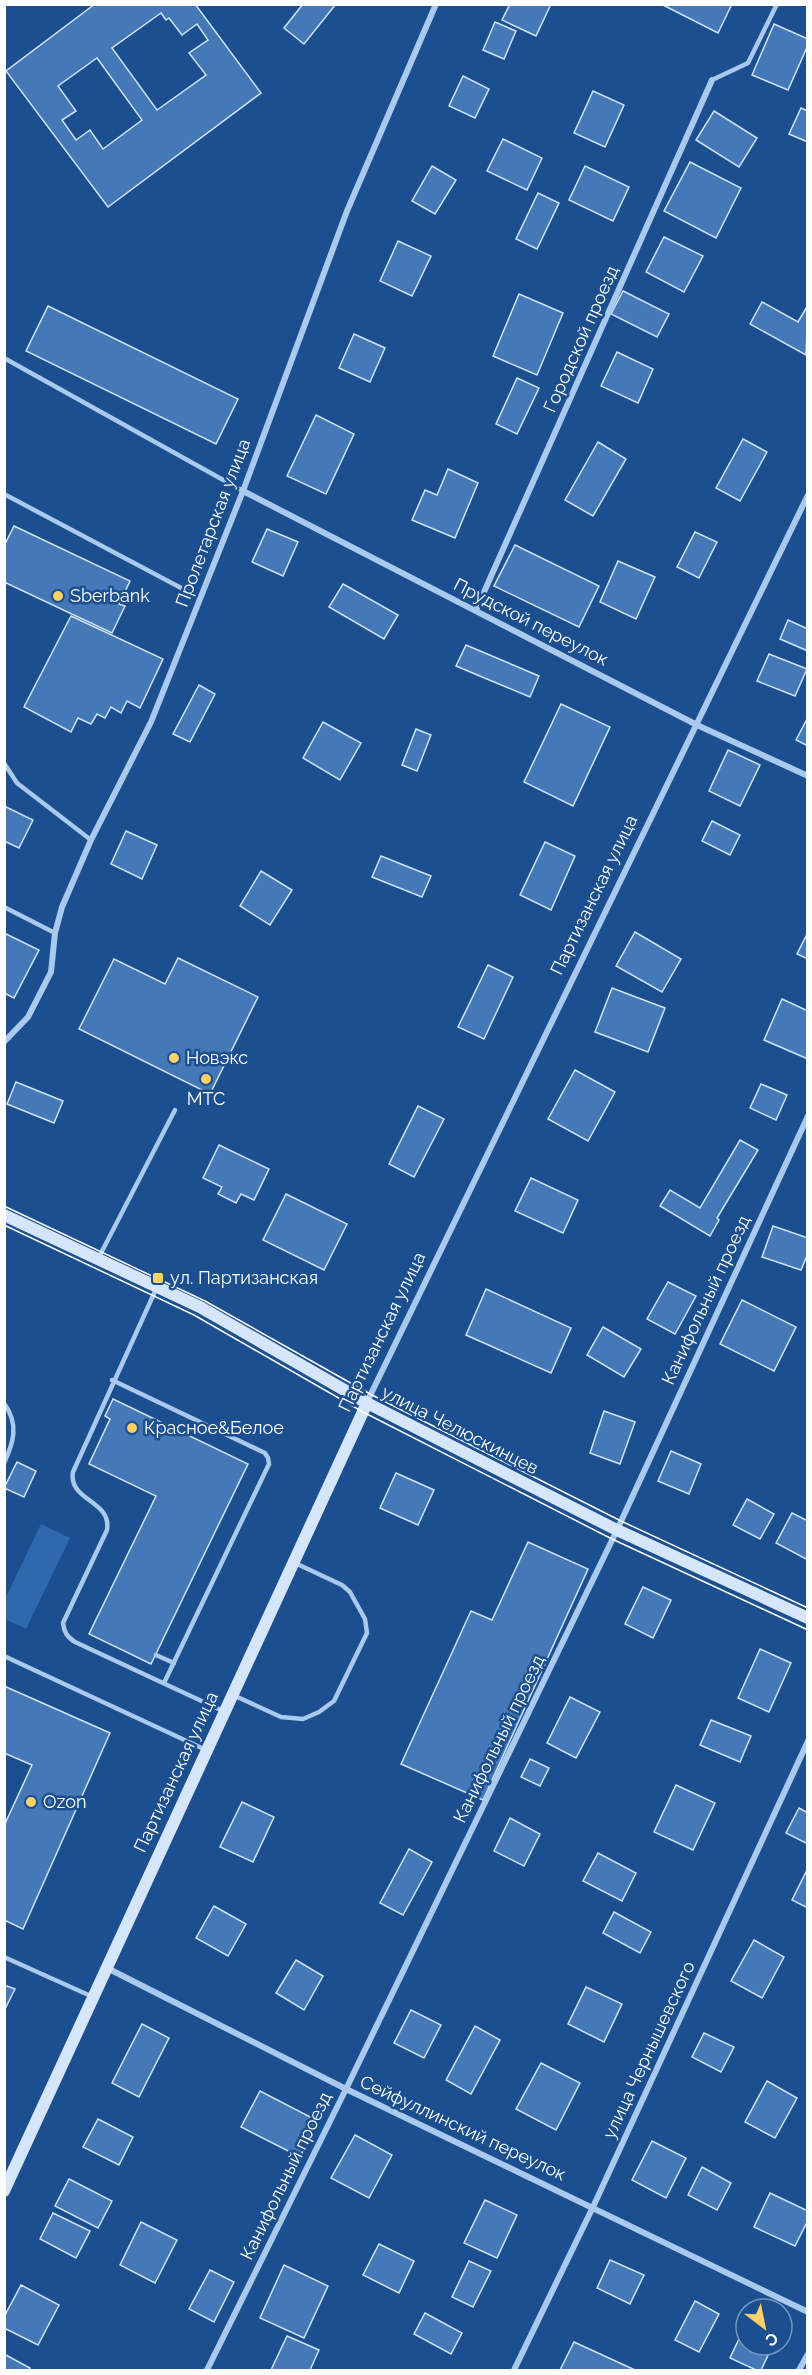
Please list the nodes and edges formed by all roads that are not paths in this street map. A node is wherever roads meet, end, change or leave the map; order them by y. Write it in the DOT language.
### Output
graph roads {
  1 [pos="436,4"];
  2 [pos="777,4"];
  3 [pos="712,80"];
  4 [pos="4,358"];
  5 [pos="243,491"];
  6 [pos="4,494"];
  7 [pos="807,495"];
  8 [pos="200,598"];
  9 [pos="476,610"];
  10 [pos="697,725"];
  11 [pos="4,763"];
  12 [pos="807,776"];
  13 [pos="91,840"];
  14 [pos="4,907"];
  15 [pos="56,933"];
  16 [pos="6,1038"];
  17 [pos="175,1110"];
  18 [pos="807,1116"];
  19 [pos="4,1215"];
  20 [pos="98,1259"];
  21 [pos="156,1287"];
  22 [pos="112,1380"];
  23 [pos="4,1403"];
  24 [pos="367,1403"];
  25 [pos="4,1463"];
  26 [pos="617,1530"];
  27 [pos="293,1562"];
  28 [pos="807,1618"];
  29 [pos="156,1655"];
  30 [pos="4,1656"];
  31 [pos="174,1663"];
  32 [pos="164,1683"];
  33 [pos="232,1694"];
  34 [pos="224,1711"];
  35 [pos="807,1742"];
  36 [pos="207,1750"];
  37 [pos="4,1957"];
  38 [pos="107,1968"];
  39 [pos="93,1997"];
  40 [pos="346,2089"];
  41 [pos="8,2172"];
  42 [pos="4,2191"];
  43 [pos="593,2207"];
  44 [pos="807,2312"];
  45 [pos="807,2354"];
  46 [pos="207,2370"];
  47 [pos="514,2370"];
  48 [pos="799,2370"];
  1 -- 5 [label="street, Пролетарская улица"];
  2 -- 3 [label="lane"];
  3 -- 9 [label="street, Городской проезд"];
  4 -- 5 [label="lane"];
  5 -- 8 [label="street, Пролетарская улица"];
  5 -- 9 [label="street, Прудской переулок"];
  6 -- 8 [label="lane"];
  7 -- 10 [label="street, Партизанская улица"];
  8 -- 13 [label="street, Пролетарская улица"];
  9 -- 10 [label="street, Прудской переулок"];
  10 -- 12 [label="street, Прудской переулок"];
  10 -- 24 [label="street, Партизанская улица"];
  11 -- 13 [label="lane"];
  13 -- 15 [label="street, Пролетарская улица"];
  14 -- 15 [label="lane"];
  15 -- 16 [label="street, Пролетарская улица"];
  17 -- 20 [label="lane"];
  18 -- 26 [label="street, Канифольный проезд"];
  19 -- 20 [label="main road, улица Челюскинцев"];
  20 -- 21 [label="main road, улица Челюскинцев"];
  21 -- 22 [label="lane"];
  21 -- 24 [label="main road, улица Челюскинцев"];
  22 -- 31 [label="lane"];
  22 -- 32 [label="lane"];
  23 -- 25 [label="lane"];
  24 -- 26 [label="main road, улица Челюскинцев"];
  24 -- 27 [label="main road, Партизанская улица"];
  26 -- 28 [label="main road, улица Челюскинцев"];
  26 -- 40 [label="street, Канифольный проезд"];
  27 -- 33 [label="main road, Партизанская улица"];
  27 -- 33 [label="lane"];
  29 -- 31 [label="lane"];
  30 -- 36 [label="lane"];
  31 -- 32 [label="lane"];
  32 -- 34 [label="lane"];
  33 -- 34 [label="main road, Партизанская улица"];
  34 -- 36 [label="main road, Партизанская улица"];
  35 -- 43 [label="street, улица Чернышевского"];
  36 -- 38 [label="main road, Партизанская улица"];
  37 -- 39 [label="lane"];
  38 -- 39 [label="main road, Партизанская улица"];
  38 -- 40 [label="street, Сейфуллинский переулок"];
  39 -- 41 [label="main road, Партизанская улица"];
  40 -- 43 [label="street, Сейфуллинский переулок"];
  40 -- 46 [label="street, Канифольный проезд"];
  41 -- 42 [label="main road, Партизанская улица"];
  43 -- 44 [label="street, Сейфуллинский переулок"];
  43 -- 47 [label="street, улица Чернышевского"];
  45 -- 48 [label="street"];
}
